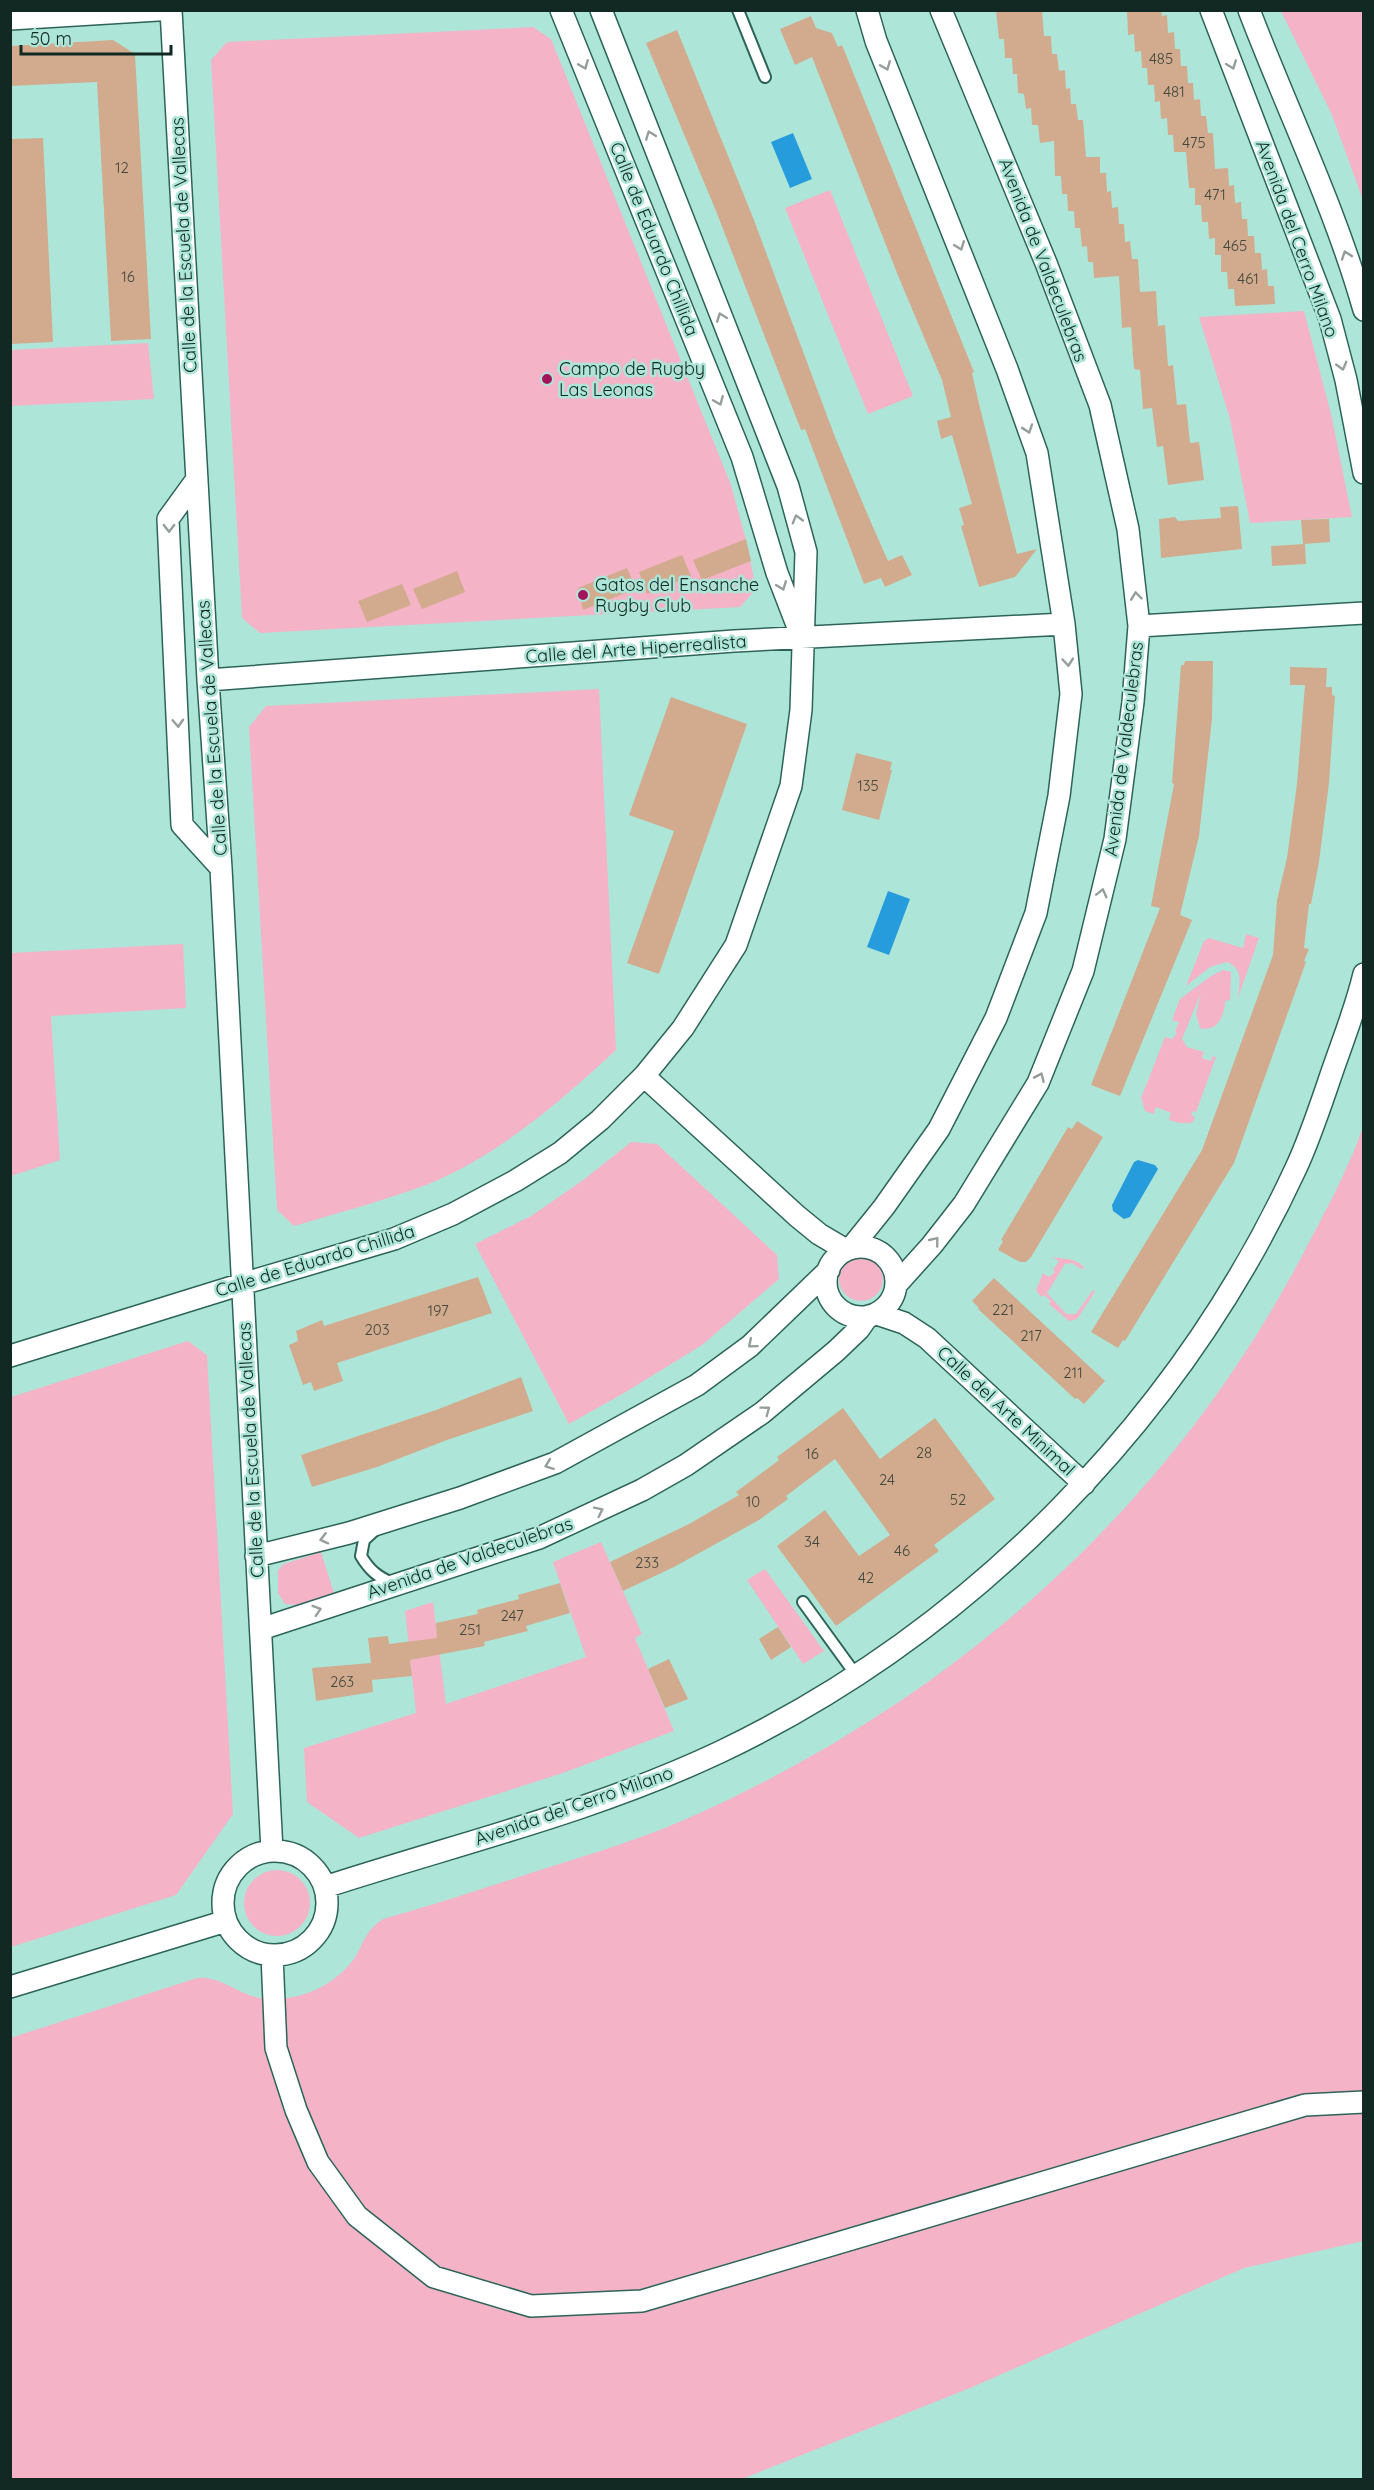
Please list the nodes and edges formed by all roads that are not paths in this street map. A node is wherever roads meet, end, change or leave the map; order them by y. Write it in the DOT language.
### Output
graph roads {
  1 [pos="158,10"];
  2 [pos="171,10"];
  3 [pos="561,10"];
  4 [pos="601,10"];
  5 [pos="738,10"];
  6 [pos="867,10"];
  7 [pos="941,10"];
  8 [pos="1211,10"];
  9 [pos="1249,10"];
  10 [pos="10,19"];
  11 [pos="765,77"];
  12 [pos="1364,310"];
  13 [pos="1364,473"];
  14 [pos="197,479"];
  15 [pos="1364,613"];
  16 [pos="1064,624"];
  17 [pos="1139,626"];
  18 [pos="802,639"];
  19 [pos="208,680"];
  20 [pos="220,868"];
  21 [pos="1364,974"];
  22 [pos="644,1076"];
  23 [pos="797,1216"];
  24 [pos="848,1249"];
  25 [pos="829,1268"];
  26 [pos="242,1284"];
  27 [pos="896,1287"];
  28 [pos="873,1315"];
  29 [pos="927,1338"];
  30 [pos="10,1356"];
  31 [pos="1084,1484"];
  32 [pos="385,1521"];
  33 [pos="256,1556"];
  34 [pos="396,1584"];
  35 [pos="803,1602"];
  36 [pos="261,1629"];
  37 [pos="857,1676"];
  38 [pos="272,1851"];
  39 [pos="325,1887"];
  40 [pos="226,1921"];
  41 [pos="272,1955"];
  42 [pos="10,1987"];
  43 [pos="1364,2102"];
  1 -- 10 [label="street"];
  2 -- 14 [label="street, Calle de la Escuela de Vallecas"];
  3 -- 18 [label="street, Calle de Eduardo Chillida, one-way"];
  18 -- 4 [label="street, Calle de Eduardo Chillida, one-way"];
  5 -- 11 [label="lane"];
  6 -- 16 [label="street, one-way"];
  17 -- 7 [label="street, Avenida de Valdeculebras, one-way"];
  8 -- 13 [label="street, Avenida del Cerro Milano, one-way"];
  12 -- 9 [label="street, Avenida del Cerro Milano, one-way"];
  14 -- 19 [label="street, Calle de la Escuela de Vallecas"];
  14 -- 20 [label="street, Calle de la Escuela de Vallecas, one-way"];
  15 -- 17 [label="street"];
  16 -- 18 [label="street, Calle del Arte Hiperrealista"];
  16 -- 24 [label="street, one-way"];
  27 -- 17 [label="street, Avenida de Valdeculebras, one-way"];
  18 -- 19 [label="street, Calle del Arte Hiperrealista"];
  18 -- 22 [label="street, Calle de Eduardo Chillida"];
  19 -- 20 [label="street, Calle de la Escuela de Vallecas"];
  20 -- 26 [label="street, Calle de la Escuela de Vallecas"];
  21 -- 31 [label="street, Avenida del Cerro Milano"];
  22 -- 23 [label="street"];
  22 -- 26 [label="street, Calle de Eduardo Chillida"];
  23 -- 24 [label="street"];
  23 -- 25 [label="street"];
  24 -- 25 [label="street"];
  24 -- 27 [label="street"];
  25 -- 28 [label="street"];
  25 -- 32 [label="street, one-way"];
  26 -- 30 [label="street, Calle de Eduardo Chillida"];
  26 -- 33 [label="street, Calle de la Escuela de Vallecas"];
  27 -- 28 [label="street"];
  27 -- 29 [label="street, Calle del Arte Minimal"];
  28 -- 29 [label="street, Calle del Arte Minimal"];
  34 -- 28 [label="street, Avenida de Valdeculebras, one-way"];
  29 -- 31 [label="street, Calle del Arte Minimal"];
  31 -- 37 [label="street, Avenida del Cerro Milano"];
  32 -- 33 [label="street, one-way"];
  32 -- 34 [label="lane"];
  33 -- 36 [label="street, Calle de la Escuela de Vallecas"];
  36 -- 34 [label="street, Avenida de Valdeculebras, one-way"];
  35 -- 37 [label="lane"];
  36 -- 38 [label="street, Calle de la Escuela de Vallecas"];
  37 -- 39 [label="street, Avenida del Cerro Milano"];
  38 -- 39 [label="street"];
  38 -- 40 [label="street"];
  39 -- 41 [label="street"];
  40 -- 41 [label="street"];
  40 -- 42 [label="street"];
  41 -- 43 [label="street"];
}
